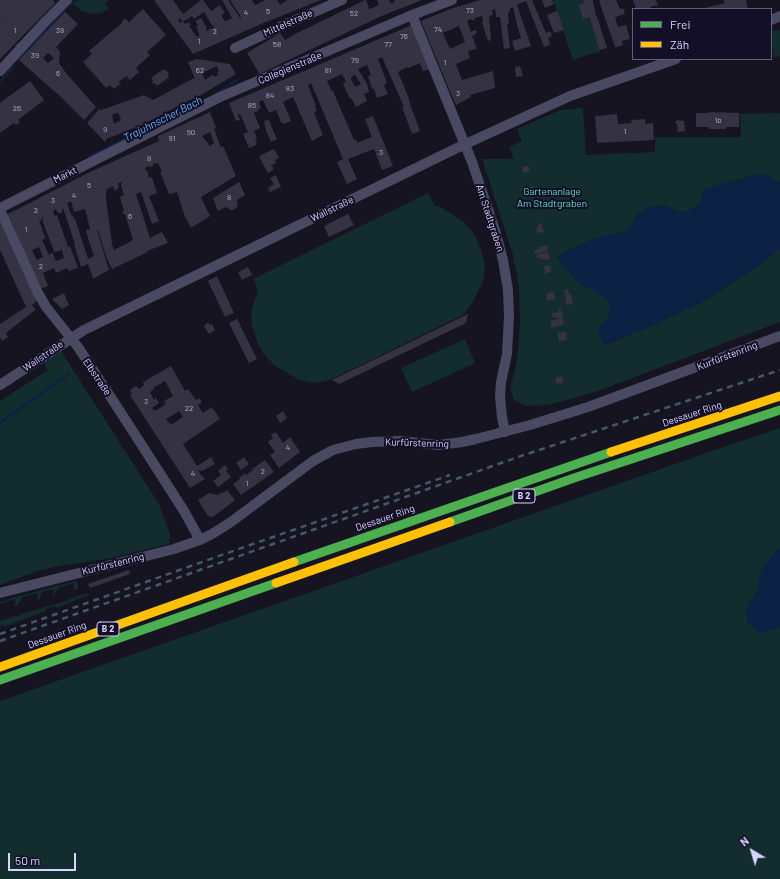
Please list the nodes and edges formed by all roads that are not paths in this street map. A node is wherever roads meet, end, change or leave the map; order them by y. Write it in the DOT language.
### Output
graph roads {
  1 [pos="342,0"];
  2 [pos="452,0"];
  3 [pos="63,1"];
  4 [pos="412,15"];
  5 [pos="235,48"];
  6 [pos="673,60"];
  7 [pos="0,71"];
  8 [pos="131,142"];
  9 [pos="465,144"];
  10 [pos="0,210"];
  11 [pos="780,336"];
  12 [pos="71,338"];
  13 [pos="0,385"];
  14 [pos="780,396"];
  15 [pos="780,410"];
  16 [pos="505,432"];
  17 [pos="200,540"];
  18 [pos="0,593"];
  19 [pos="0,667"];
  20 [pos="0,680"];
  1 -- 5 [label="street, Mittelstraße"];
  2 -- 4 [label="street, Collegienstraße"];
  3 -- 7 [label="street"];
  4 -- 8 [label="street, Collegienstraße"];
  4 -- 9 [label="street, Am Stadtgraben"];
  6 -- 9 [label="street, Wallstraße"];
  8 -- 10 [label="street, Markt"];
  9 -- 12 [label="street, Wallstraße"];
  9 -- 16 [label="street, Am Stadtgraben"];
  10 -- 12 [label="street, Elbstraße"];
  11 -- 16 [label="street, Kurfürstenring"];
  12 -- 13 [label="street, Wallstraße"];
  12 -- 17 [label="street, Elbstraße"];
  14 -- 19 [label="main road, Dessauer Ring / B 2"];
  15 -- 20 [label="main road, B 2"];
  16 -- 17 [label="street, Kurfürstenring"];
  17 -- 18 [label="street, Kurfürstenring"];
}
